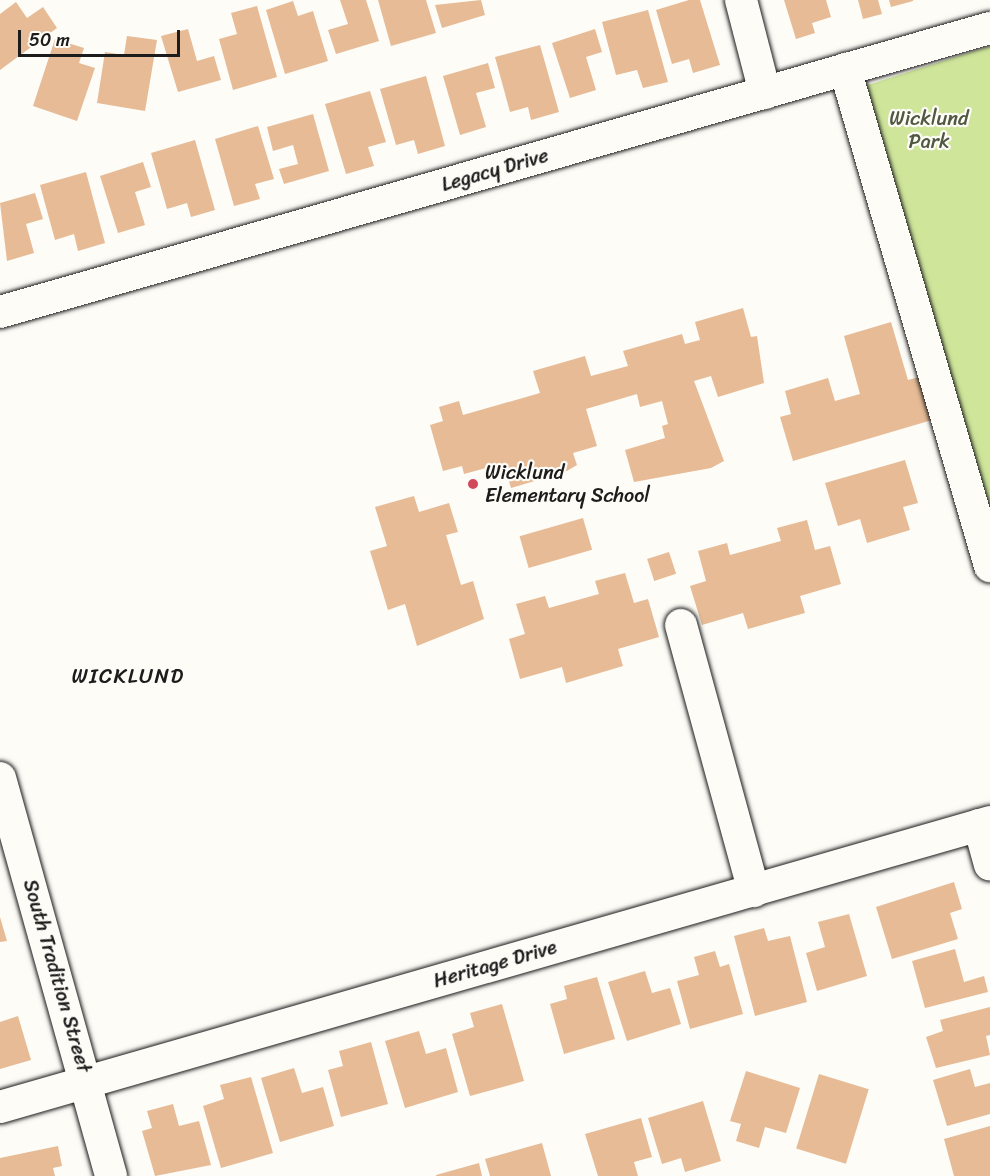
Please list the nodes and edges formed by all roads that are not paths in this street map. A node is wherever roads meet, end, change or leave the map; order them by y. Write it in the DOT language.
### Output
graph roads {
  1 [pos="741,0"];
  2 [pos="990,28"];
  3 [pos="845,69"];
  4 [pos="765,93"];
  5 [pos="0,312"];
  6 [pos="990,567"];
  7 [pos="681,625"];
  8 [pos="0,778"];
  9 [pos="985,824"];
  10 [pos="990,865"];
  11 [pos="754,891"];
  12 [pos="87,1080"];
  13 [pos="0,1107"];
  14 [pos="111,1176"];
  1 -- 4 [label="street"];
  2 -- 3 [label="street, Legacy Drive"];
  3 -- 4 [label="street, Legacy Drive"];
  3 -- 6 [label="street"];
  4 -- 5 [label="street, Legacy Drive"];
  7 -- 11 [label="street"];
  8 -- 12 [label="street, South Tradition Street"];
  9 -- 10 [label="street"];
  9 -- 11 [label="street, Heritage Drive"];
  11 -- 12 [label="street, Heritage Drive"];
  12 -- 13 [label="street, Heritage Drive"];
  12 -- 14 [label="street, South Tradition Street"];
}
